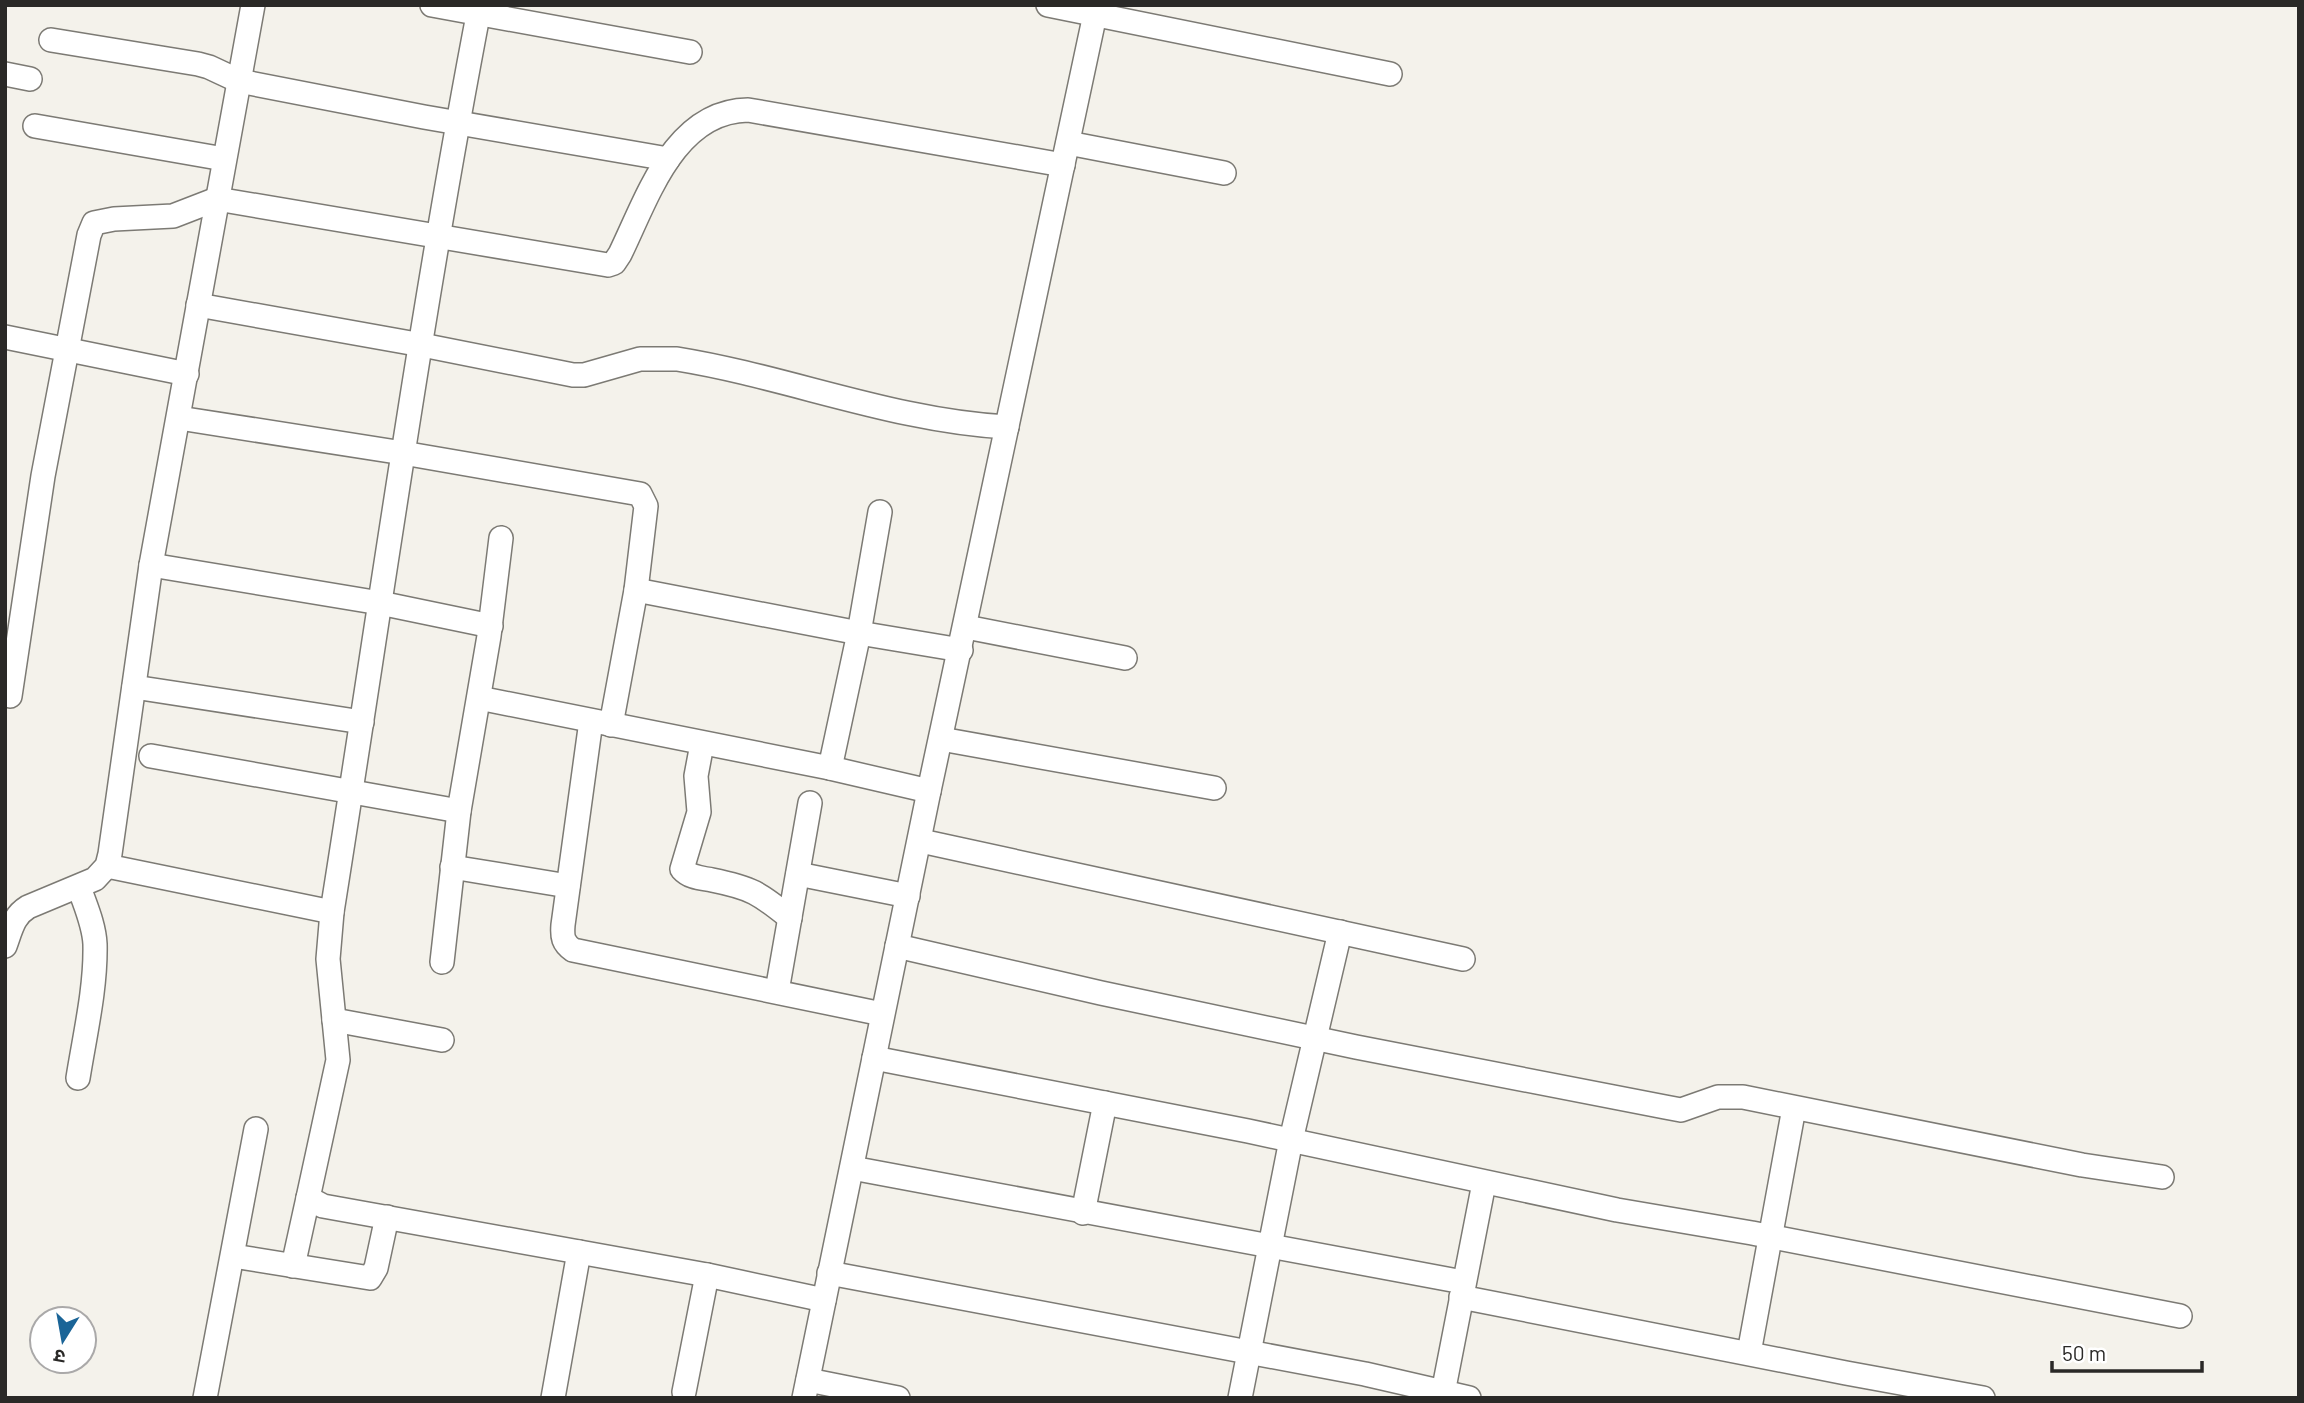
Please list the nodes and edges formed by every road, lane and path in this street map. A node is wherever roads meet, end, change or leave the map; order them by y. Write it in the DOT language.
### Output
graph roads {
  1 [pos="253,5"];
  2 [pos="432,5"];
  3 [pos="1048,5"];
  4 [pos="479,9"];
  5 [pos="1096,10"];
  6 [pos="51,40"];
  7 [pos="690,52"];
  8 [pos="5,74"];
  9 [pos="1390,74"];
  10 [pos="30,79"];
  11 [pos="239,81"];
  12 [pos="458,122"];
  13 [pos="35,126"];
  14 [pos="1066,154"];
  15 [pos="224,159"];
  16 [pos="668,159"];
  17 [pos="1224,173"];
  18 [pos="217,199"];
  19 [pos="440,237"];
  20 [pos="198,305"];
  21 [pos="5,337"];
  22 [pos="422,345"];
  23 [pos="67,350"];
  24 [pos="187,374"];
  25 [pos="178,418"];
  26 [pos="1007,427"];
  27 [pos="404,453"];
  28 [pos="880,512"];
  29 [pos="500,538"];
  30 [pos="151,565"];
  31 [pos="636,590"];
  32 [pos="380,603"];
  33 [pos="491,626"];
  34 [pos="966,627"];
  35 [pos="859,633"];
  36 [pos="961,650"];
  37 [pos="1125,658"];
  38 [pos="134,687"];
  39 [pos="10,696"];
  40 [pos="479,698"];
  41 [pos="362,722"];
  42 [pos="601,723"];
  43 [pos="941,739"];
  44 [pos="702,744"];
  45 [pos="151,756"];
  46 [pos="830,768"];
  47 [pos="1214,788"];
  48 [pos="929,790"];
  49 [pos="351,792"];
  50 [pos="810,803"];
  51 [pos="459,811"];
  52 [pos="920,841"];
  53 [pos="107,866"];
  54 [pos="452,867"];
  55 [pos="798,874"];
  56 [pos="568,886"];
  57 [pos="79,887"];
  58 [pos="908,896"];
  59 [pos="5,898"];
  60 [pos="28,907"];
  61 [pos="332,912"];
  62 [pos="790,918"];
  63 [pos="1340,932"];
  64 [pos="5,946"];
  65 [pos="897,946"];
  66 [pos="1463,959"];
  67 [pos="442,962"];
  68 [pos="777,992"];
  69 [pos="883,1014"];
  70 [pos="334,1020"];
  71 [pos="1314,1038"];
  72 [pos="442,1040"];
  73 [pos="874,1058"];
  74 [pos="78,1078"];
  75 [pos="1105,1103"];
  76 [pos="1794,1108"];
  77 [pos="256,1129"];
  78 [pos="1291,1140"];
  79 [pos="852,1168"];
  80 [pos="2162,1177"];
  81 [pos="1484,1183"];
  82 [pos="308,1198"];
  83 [pos="1083,1213"];
  84 [pos="387,1217"];
  85 [pos="1771,1237"];
  86 [pos="1270,1246"];
  87 [pos="579,1252"];
  88 [pos="233,1255"];
  89 [pos="293,1266"];
  90 [pos="829,1273"];
  91 [pos="707,1275"];
  92 [pos="1462,1289"];
  93 [pos="824,1300"];
  94 [pos="2180,1316"];
  95 [pos="1248,1352"];
  96 [pos="1749,1353"];
  97 [pos="1868,1388"];
  98 [pos="806,1389"];
  99 [pos="684,1392"];
  100 [pos="1442,1395"];
  101 [pos="205,1398"];
  102 [pos="553,1398"];
  103 [pos="898,1398"];
  104 [pos="1240,1398"];
  105 [pos="1469,1398"];
  106 [pos="1983,1398"];
  1 -- 11 [label="street"];
  2 -- 4 [label="street"];
  3 -- 5 [label="street"];
  4 -- 7 [label="street"];
  4 -- 12 [label="street"];
  5 -- 9 [label="street"];
  5 -- 14 [label="street"];
  6 -- 11 [label="street"];
  8 -- 10 [label="street"];
  11 -- 12 [label="street"];
  11 -- 15 [label="street"];
  12 -- 16 [label="street"];
  12 -- 19 [label="street"];
  13 -- 15 [label="street"];
  14 -- 16 [label="street"];
  14 -- 17 [label="street"];
  14 -- 26 [label="street"];
  15 -- 18 [label="street"];
  16 -- 19 [label="street"];
  18 -- 19 [label="street"];
  18 -- 20 [label="street"];
  18 -- 23 [label="street"];
  19 -- 22 [label="street"];
  20 -- 22 [label="street"];
  20 -- 24 [label="street"];
  21 -- 23 [label="street"];
  22 -- 26 [label="street"];
  22 -- 27 [label="street"];
  23 -- 24 [label="street"];
  23 -- 39 [label="street"];
  24 -- 25 [label="street"];
  25 -- 27 [label="street"];
  25 -- 30 [label="street"];
  26 -- 34 [label="street"];
  27 -- 31 [label="street"];
  27 -- 32 [label="street"];
  28 -- 35 [label="street"];
  29 -- 33 [label="street"];
  30 -- 32 [label="street"];
  30 -- 38 [label="street"];
  31 -- 35 [label="street"];
  31 -- 42 [label="street"];
  32 -- 33 [label="street"];
  32 -- 41 [label="street"];
  33 -- 40 [label="street"];
  34 -- 36 [label="street"];
  34 -- 37 [label="street"];
  35 -- 36 [label="street"];
  35 -- 46 [label="street"];
  36 -- 43 [label="street"];
  38 -- 41 [label="street"];
  38 -- 53 [label="street"];
  40 -- 42 [label="street"];
  40 -- 51 [label="street"];
  41 -- 49 [label="street"];
  42 -- 44 [label="street"];
  42 -- 56 [label="street"];
  43 -- 47 [label="street"];
  43 -- 48 [label="street"];
  44 -- 46 [label="street"];
  44 -- 62 [label="street"];
  45 -- 49 [label="street"];
  46 -- 48 [label="street"];
  48 -- 52 [label="street"];
  49 -- 51 [label="street"];
  49 -- 61 [label="street"];
  50 -- 55 [label="street"];
  51 -- 54 [label="street"];
  52 -- 58 [label="street"];
  52 -- 63 [label="street"];
  53 -- 57 [label="street"];
  53 -- 61 [label="street"];
  54 -- 56 [label="street"];
  54 -- 67 [label="street"];
  55 -- 58 [label="street"];
  55 -- 62 [label="street"];
  56 -- 68 [label="street"];
  57 -- 60 [label="street"];
  57 -- 74 [label="street"];
  58 -- 65 [label="street"];
  59 -- 60 [label="street"];
  60 -- 64 [label="street"];
  61 -- 70 [label="street"];
  62 -- 68 [label="street"];
  63 -- 66 [label="street"];
  63 -- 71 [label="street"];
  65 -- 69 [label="street"];
  65 -- 71 [label="street"];
  68 -- 69 [label="street"];
  69 -- 73 [label="street"];
  70 -- 72 [label="street"];
  70 -- 82 [label="street"];
  71 -- 76 [label="street"];
  71 -- 78 [label="street"];
  73 -- 75 [label="street"];
  73 -- 79 [label="street"];
  75 -- 78 [label="street"];
  75 -- 83 [label="street"];
  76 -- 80 [label="street"];
  76 -- 85 [label="street"];
  77 -- 88 [label="street"];
  78 -- 81 [label="street"];
  78 -- 86 [label="street"];
  79 -- 83 [label="street"];
  79 -- 90 [label="street"];
  81 -- 85 [label="street"];
  81 -- 92 [label="street"];
  82 -- 84 [label="street"];
  82 -- 89 [label="street"];
  83 -- 86 [label="street"];
  84 -- 87 [label="street"];
  84 -- 89 [label="street"];
  85 -- 94 [label="street"];
  85 -- 96 [label="street"];
  86 -- 92 [label="street"];
  86 -- 95 [label="street"];
  87 -- 91 [label="street"];
  87 -- 102 [label="street"];
  88 -- 89 [label="street"];
  88 -- 101 [label="street"];
  90 -- 93 [label="street"];
  90 -- 95 [label="street"];
  91 -- 93 [label="street"];
  91 -- 99 [label="street"];
  92 -- 96 [label="street"];
  92 -- 100 [label="street"];
  93 -- 98 [label="street"];
  95 -- 100 [label="street"];
  95 -- 104 [label="street"];
  96 -- 97 [label="street"];
  97 -- 106 [label="street"];
  98 -- 103 [label="street"];
  100 -- 105 [label="street"];
}
